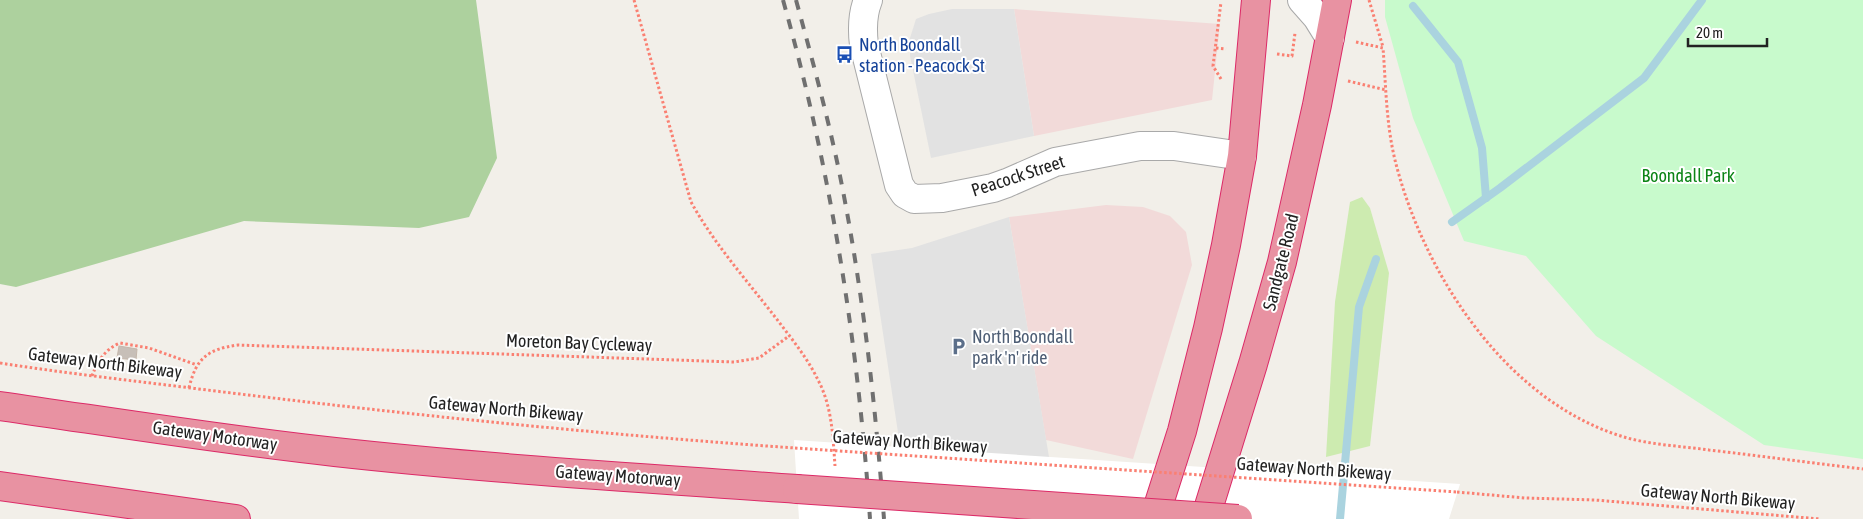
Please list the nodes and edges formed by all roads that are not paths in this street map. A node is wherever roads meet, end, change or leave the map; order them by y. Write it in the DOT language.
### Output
graph roads {
  1 [pos="868,0"];
  2 [pos="1256,0"];
  3 [pos="1302,0"];
  4 [pos="1337,0"];
  5 [pos="1340,39"];
  6 [pos="1242,156"];
  7 [pos="0,406"];
  8 [pos="0,486"];
  9 [pos="236,519"];
  10 [pos="1154,519"];
  11 [pos="1205,519"];
  12 [pos="1238,519"];
  1 -- 6 [label="street, Peacock Street"];
  2 -- 6 [label="highway"];
  3 -- 5 [label="street"];
  4 -- 5 [label="highway, Sandgate Road"];
  5 -- 11 [label="highway, Sandgate Road"];
  6 -- 10 [label="highway"];
  7 -- 12 [label="highway, Gateway Motorway, bridge"];
  8 -- 9 [label="highway"];
}
